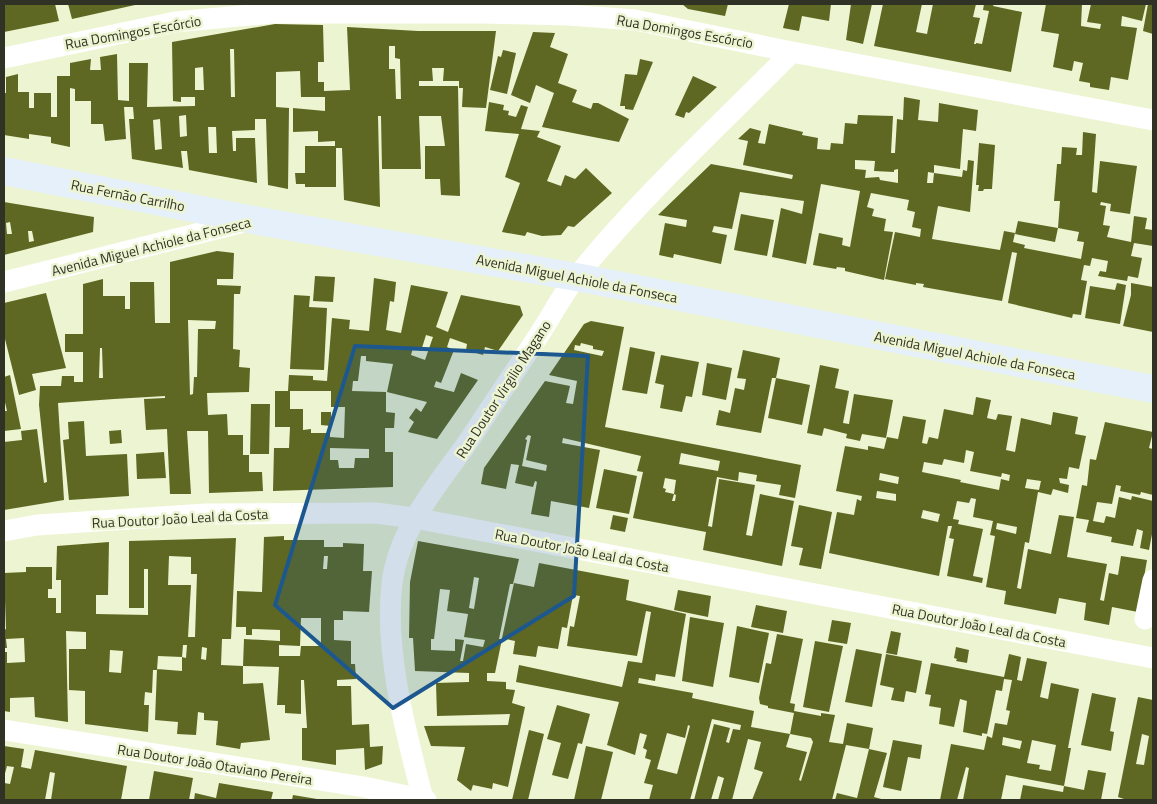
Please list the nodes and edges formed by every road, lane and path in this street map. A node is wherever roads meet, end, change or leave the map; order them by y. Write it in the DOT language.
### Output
graph roads {
  1 [pos="603,4"];
  2 [pos="568,15"];
  3 [pos="792,52"];
  4 [pos="4,58"];
  5 [pos="1153,120"];
  6 [pos="4,171"];
  7 [pos="253,220"];
  8 [pos="576,277"];
  9 [pos="4,282"];
  10 [pos="1153,389"];
  11 [pos="414,518"];
  12 [pos="4,531"];
  13 [pos="1153,580"];
  14 [pos="1145,620"];
  15 [pos="1153,658"];
  16 [pos="4,730"];
  17 [pos="425,800"];
  1 -- 2 [label="street"];
  2 -- 3 [label="street, Rua Domingos Escórcio"];
  2 -- 4 [label="street, Rua Domingos Escórcio"];
  3 -- 5 [label="street, Rua Domingos Escórcio"];
  3 -- 8 [label="street, Rua Doutor Virgilio Magano"];
  6 -- 7 [label="street, Rua Fernão Carrilho"];
  7 -- 8 [label="street, Avenida Miguel Achiole da Fonseca"];
  7 -- 9 [label="street, Avenida Miguel Achiole da Fonseca"];
  8 -- 10 [label="street, Avenida Miguel Achiole da Fonseca"];
  8 -- 11 [label="street, Rua Doutor Virgilio Magano"];
  11 -- 12 [label="street, Rua Doutor João Leal da Costa"];
  11 -- 15 [label="street, Rua Doutor João Leal da Costa"];
  11 -- 17 [label="street, Rua Doutor Virgilio Magano"];
  13 -- 14 [label="street"];
  16 -- 17 [label="street, Rua Doutor João Otaviano Pereira"];
}
